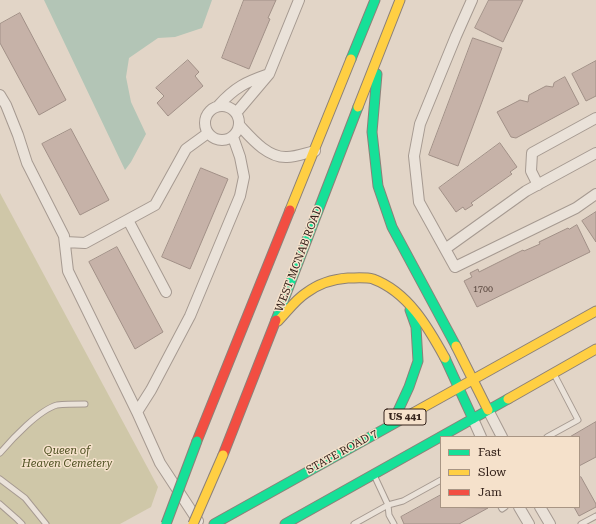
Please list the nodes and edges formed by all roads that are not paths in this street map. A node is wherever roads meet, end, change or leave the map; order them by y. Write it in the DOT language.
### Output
graph roads {
  1 [pos="299,0"];
  2 [pos="375,0"];
  3 [pos="400,0"];
  4 [pos="472,0"];
  5 [pos="378,56"];
  6 [pos="269,74"];
  7 [pos="0,95"];
  8 [pos="218,106"];
  9 [pos="236,113"];
  10 [pos="596,118"];
  11 [pos="240,126"];
  12 [pos="208,133"];
  13 [pos="233,137"];
  14 [pos="315,151"];
  15 [pos="596,153"];
  16 [pos="538,185"];
  17 [pos="596,194"];
  18 [pos="128,220"];
  19 [pos="65,242"];
  20 [pos="445,249"];
  21 [pos="166,292"];
  22 [pos="406,301"];
  23 [pos="596,311"];
  24 [pos="273,326"];
  25 [pos="596,350"];
  26 [pos="554,373"];
  27 [pos="473,379"];
  28 [pos="458,388"];
  29 [pos="85,404"];
  30 [pos="488,410"];
  31 [pos="137,412"];
  32 [pos="472,419"];
  33 [pos="392,424"];
  34 [pos="441,436"];
  35 [pos="480,436"];
  36 [pos="501,436"];
  37 [pos="549,436"];
  38 [pos="440,437"];
  39 [pos="0,453"];
  40 [pos="373,474"];
  41 [pos="0,479"];
  42 [pos="440,481"];
  43 [pos="0,504"];
  44 [pos="388,505"];
  45 [pos="521,508"];
  46 [pos="541,508"];
  47 [pos="596,516"];
  48 [pos="22,524"];
  49 [pos="46,524"];
  50 [pos="166,524"];
  51 [pos="193,524"];
  52 [pos="200,524"];
  53 [pos="214,524"];
  54 [pos="285,524"];
  55 [pos="354,524"];
  56 [pos="394,524"];
  57 [pos="529,524"];
  58 [pos="550,524"];
  59 [pos="582,524"];
  1 -- 6 [label="street"];
  2 -- 14 [label="main road"];
  3 -- 5 [label="main road, WEST MCNAB ROAD"];
  4 -- 20 [label="street"];
  5 -- 24 [label="main road, WEST MCNAB ROAD"];
  5 -- 27 [label="main road"];
  6 -- 8 [label="street"];
  6 -- 9 [label="street"];
  7 -- 19 [label="street"];
  8 -- 9 [label="street"];
  8 -- 12 [label="street"];
  9 -- 11 [label="street"];
  10 -- 16 [label="street"];
  11 -- 13 [label="street"];
  11 -- 14 [label="street"];
  12 -- 13 [label="street"];
  12 -- 18 [label="street"];
  13 -- 31 [label="street"];
  14 -- 50 [label="main road, bridge"];
  15 -- 16 [label="street"];
  16 -- 20 [label="street"];
  17 -- 20 [label="street"];
  18 -- 19 [label="street"];
  18 -- 21 [label="street"];
  19 -- 31 [label="street"];
  22 -- 24 [label="main road"];
  22 -- 28 [label="main road"];
  22 -- 33 [label="main road"];
  23 -- 27 [label="main road, STATE ROAD 7 / US 441"];
  24 -- 51 [label="main road, WEST MCNAB ROAD, bridge"];
  25 -- 26 [label="main road"];
  26 -- 30 [label="main road"];
  26 -- 37 [label="lane"];
  27 -- 28 [label="main road, STATE ROAD 7 / US 441"];
  27 -- 30 [label="main road"];
  28 -- 32 [label="main road"];
  28 -- 33 [label="main road, STATE ROAD 7 / US 441"];
  29 -- 39 [label="lane"];
  30 -- 32 [label="main road"];
  30 -- 36 [label="street"];
  31 -- 52 [label="street"];
  32 -- 34 [label="main road"];
  32 -- 35 [label="street"];
  33 -- 53 [label="main road, STATE ROAD 7 / US 441"];
  38 -- 40 [label="main road"];
  40 -- 44 [label="lane"];
  40 -- 54 [label="main road"];
  41 -- 49 [label="lane"];
  42 -- 44 [label="lane"];
  43 -- 48 [label="lane"];
  44 -- 55 [label="lane"];
  44 -- 56 [label="lane"];
  45 -- 57 [label="street"];
  46 -- 58 [label="street"];
  47 -- 59 [label="lane"];
}
